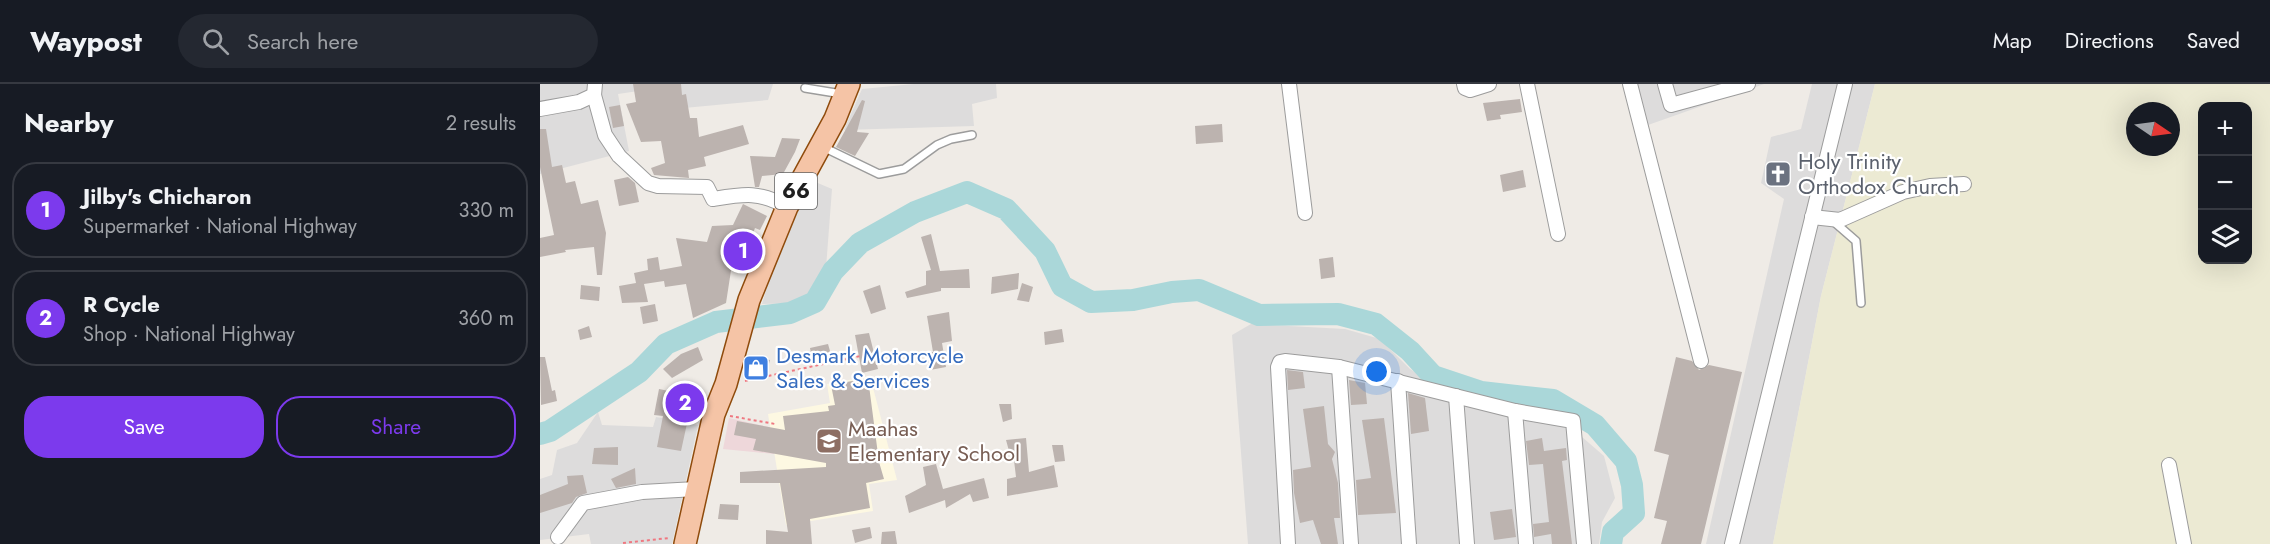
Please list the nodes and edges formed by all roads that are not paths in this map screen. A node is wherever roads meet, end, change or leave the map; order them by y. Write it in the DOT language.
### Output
graph roads {
  1 [pos="1289,84"];
  2 [pos="1464,84"];
  3 [pos="1489,84"];
  4 [pos="1527,84"];
  5 [pos="1630,84"];
  6 [pos="1665,84"];
  7 [pos="1748,84"];
  8 [pos="1845,84"];
  9 [pos="805,88"];
  10 [pos="594,89"];
  11 [pos="847,89"];
  12 [pos="540,109"];
  13 [pos="972,135"];
  14 [pos="820,146"];
  15 [pos="1964,184"];
  16 [pos="787,207"];
  17 [pos="1305,213"];
  18 [pos="1812,217"];
  19 [pos="1831,220"];
  20 [pos="1558,234"];
  21 [pos="1861,303"];
  22 [pos="1701,361"];
  23 [pos="1339,367"];
  24 [pos="1398,381"];
  25 [pos="1456,396"];
  26 [pos="1515,411"];
  27 [pos="2169,465"];
  28 [pos="696,489"];
  29 [pos="558,537"];
  30 [pos="686,541"];
  31 [pos="1288,544"];
  32 [pos="1351,544"];
  33 [pos="1409,544"];
  34 [pos="1467,544"];
  35 [pos="1526,544"];
  36 [pos="1584,544"];
  37 [pos="1732,544"];
  38 [pos="2184,544"];
  1 -- 17 [label="street"];
  2 -- 3 [label="street"];
  4 -- 20 [label="street"];
  5 -- 22 [label="street"];
  6 -- 7 [label="street"];
  8 -- 18 [label="street"];
  9 -- 11 [label="lane"];
  10 -- 12 [label="street"];
  10 -- 16 [label="street"];
  11 -- 14 [label="main road, 66"];
  13 -- 14 [label="lane"];
  14 -- 16 [label="main road, 66"];
  15 -- 19 [label="street"];
  16 -- 28 [label="main road, 66"];
  18 -- 19 [label="street"];
  18 -- 37 [label="street"];
  19 -- 21 [label="lane"];
  23 -- 24 [label="street"];
  23 -- 31 [label="street"];
  23 -- 32 [label="street"];
  24 -- 25 [label="street"];
  24 -- 33 [label="street"];
  25 -- 26 [label="street"];
  25 -- 34 [label="street"];
  26 -- 35 [label="street"];
  26 -- 36 [label="street"];
  27 -- 38 [label="street"];
  28 -- 29 [label="street"];
  28 -- 30 [label="main road, 66"];
}
